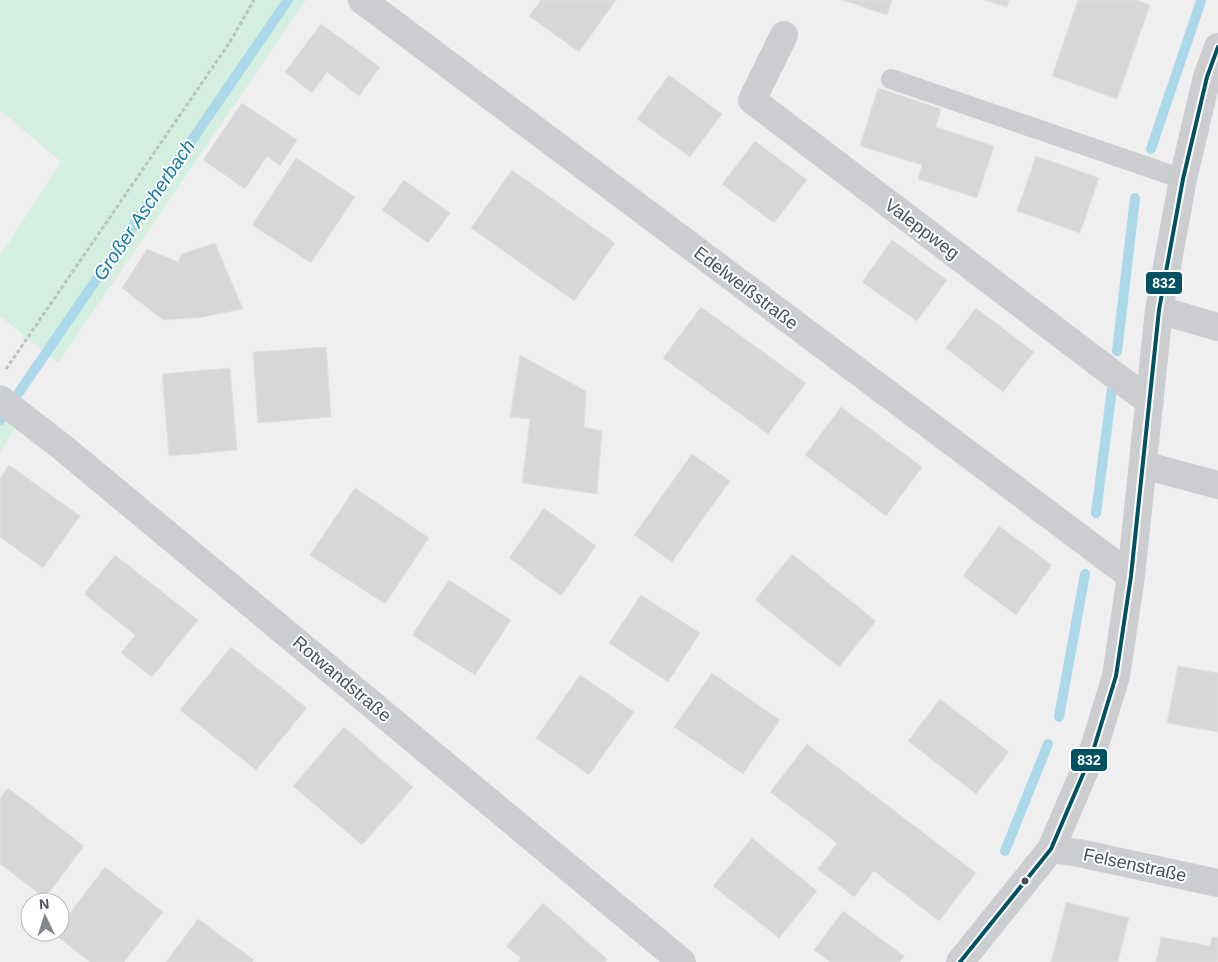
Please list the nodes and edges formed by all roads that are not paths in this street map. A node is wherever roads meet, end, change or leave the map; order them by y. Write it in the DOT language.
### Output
graph roads {
  1 [pos="362,0"];
  2 [pos="784,35"];
  3 [pos="1218,47"];
  4 [pos="891,79"];
  5 [pos="1183,179"];
  6 [pos="1159,310"];
  7 [pos="1218,326"];
  8 [pos="0,399"];
  9 [pos="1150,402"];
  10 [pos="1144,465"];
  11 [pos="1218,485"];
  12 [pos="1131,576"];
  13 [pos="1051,849"];
  14 [pos="1218,883"];
  15 [pos="682,962"];
  16 [pos="960,962"];
  1 -- 12 [label="street, Edelweißstraße"];
  2 -- 9 [label="street, Valeppweg"];
  3 -- 5 [label="street"];
  4 -- 5 [label="lane"];
  5 -- 6 [label="street"];
  6 -- 7 [label="street"];
  6 -- 9 [label="street"];
  8 -- 15 [label="street, Rotwandstraße"];
  9 -- 10 [label="street"];
  10 -- 11 [label="street"];
  10 -- 12 [label="street"];
  12 -- 13 [label="street"];
  13 -- 14 [label="street, Felsenstraße"];
  13 -- 16 [label="street"];
}
